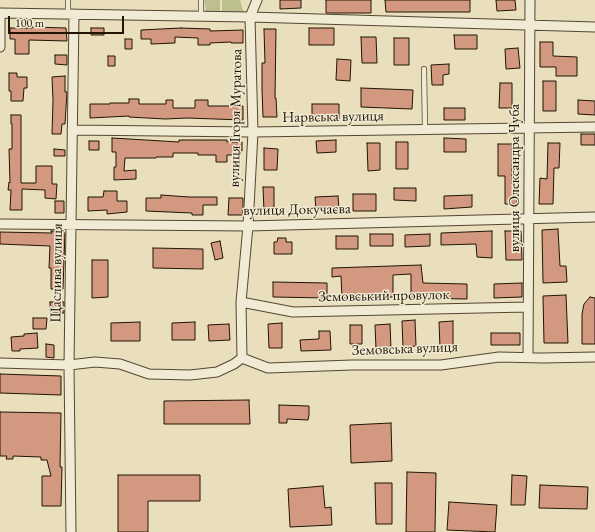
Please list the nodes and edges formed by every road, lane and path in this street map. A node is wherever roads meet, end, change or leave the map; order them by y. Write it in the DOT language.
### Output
graph roads {
  1 [pos="68,0"];
  2 [pos="201,0"];
  3 [pos="257,0"];
  4 [pos="530,0"];
  5 [pos="0,13"];
  6 [pos="71,14"];
  7 [pos="201,16"];
  8 [pos="250,17"];
  9 [pos="530,26"];
  10 [pos="595,27"];
  11 [pos="0,47"];
  12 [pos="424,68"];
  13 [pos="595,127"];
  14 [pos="529,128"];
  15 [pos="425,129"];
  16 [pos="72,130"];
  17 [pos="252,132"];
  18 [pos="595,217"];
  19 [pos="529,219"];
  20 [pos="0,224"];
  21 [pos="71,224"];
  22 [pos="248,226"];
  23 [pos="241,302"];
  24 [pos="528,307"];
  25 [pos="528,357"];
  26 [pos="595,357"];
  27 [pos="242,358"];
  28 [pos="0,363"];
  29 [pos="69,365"];
  30 [pos="71,532"];
  1 -- 6 [label="lane"];
  2 -- 7 [label="lane"];
  3 -- 8 [label="street, вулиця Ігоря Муратова"];
  4 -- 9 [label="street, вулиця Олександра Чуба"];
  5 -- 6 [label="street"];
  5 -- 11 [label="street"];
  6 -- 7 [label="street"];
  6 -- 16 [label="street, Щаслива вулиця"];
  7 -- 8 [label="street"];
  8 -- 9 [label="street"];
  8 -- 17 [label="street, вулиця Ігоря Муратова"];
  9 -- 10 [label="street"];
  9 -- 14 [label="street, вулиця Олександра Чуба"];
  12 -- 15 [label="lane"];
  13 -- 14 [label="street, Нарвська вулиця"];
  14 -- 15 [label="street, Нарвська вулиця"];
  14 -- 19 [label="street, вулиця Олександра Чуба"];
  15 -- 17 [label="street, Нарвська вулиця"];
  16 -- 17 [label="street, Нарвська вулиця"];
  16 -- 21 [label="street, Щаслива вулиця"];
  17 -- 22 [label="street, вулиця Ігоря Муратова"];
  18 -- 19 [label="street, вулиця Докучаєва"];
  19 -- 22 [label="street, вулиця Докучаєва"];
  19 -- 24 [label="street, вулиця Олександра Чуба"];
  20 -- 21 [label="street, вулиця Докучаєва"];
  21 -- 22 [label="street, вулиця Докучаєва"];
  21 -- 29 [label="street, Щаслива вулиця"];
  22 -- 23 [label="street, вулиця Ігоря Муратова"];
  23 -- 24 [label="street, Земовський провулок"];
  23 -- 27 [label="street, вулиця Ігоря Муратова"];
  24 -- 25 [label="street, вулиця Олександра Чуба"];
  25 -- 26 [label="street, Земовська вулиця"];
  25 -- 27 [label="street, Земовська вулиця"];
  27 -- 29 [label="street"];
  28 -- 29 [label="street"];
  29 -- 30 [label="street, Щаслива вулиця"];
}
